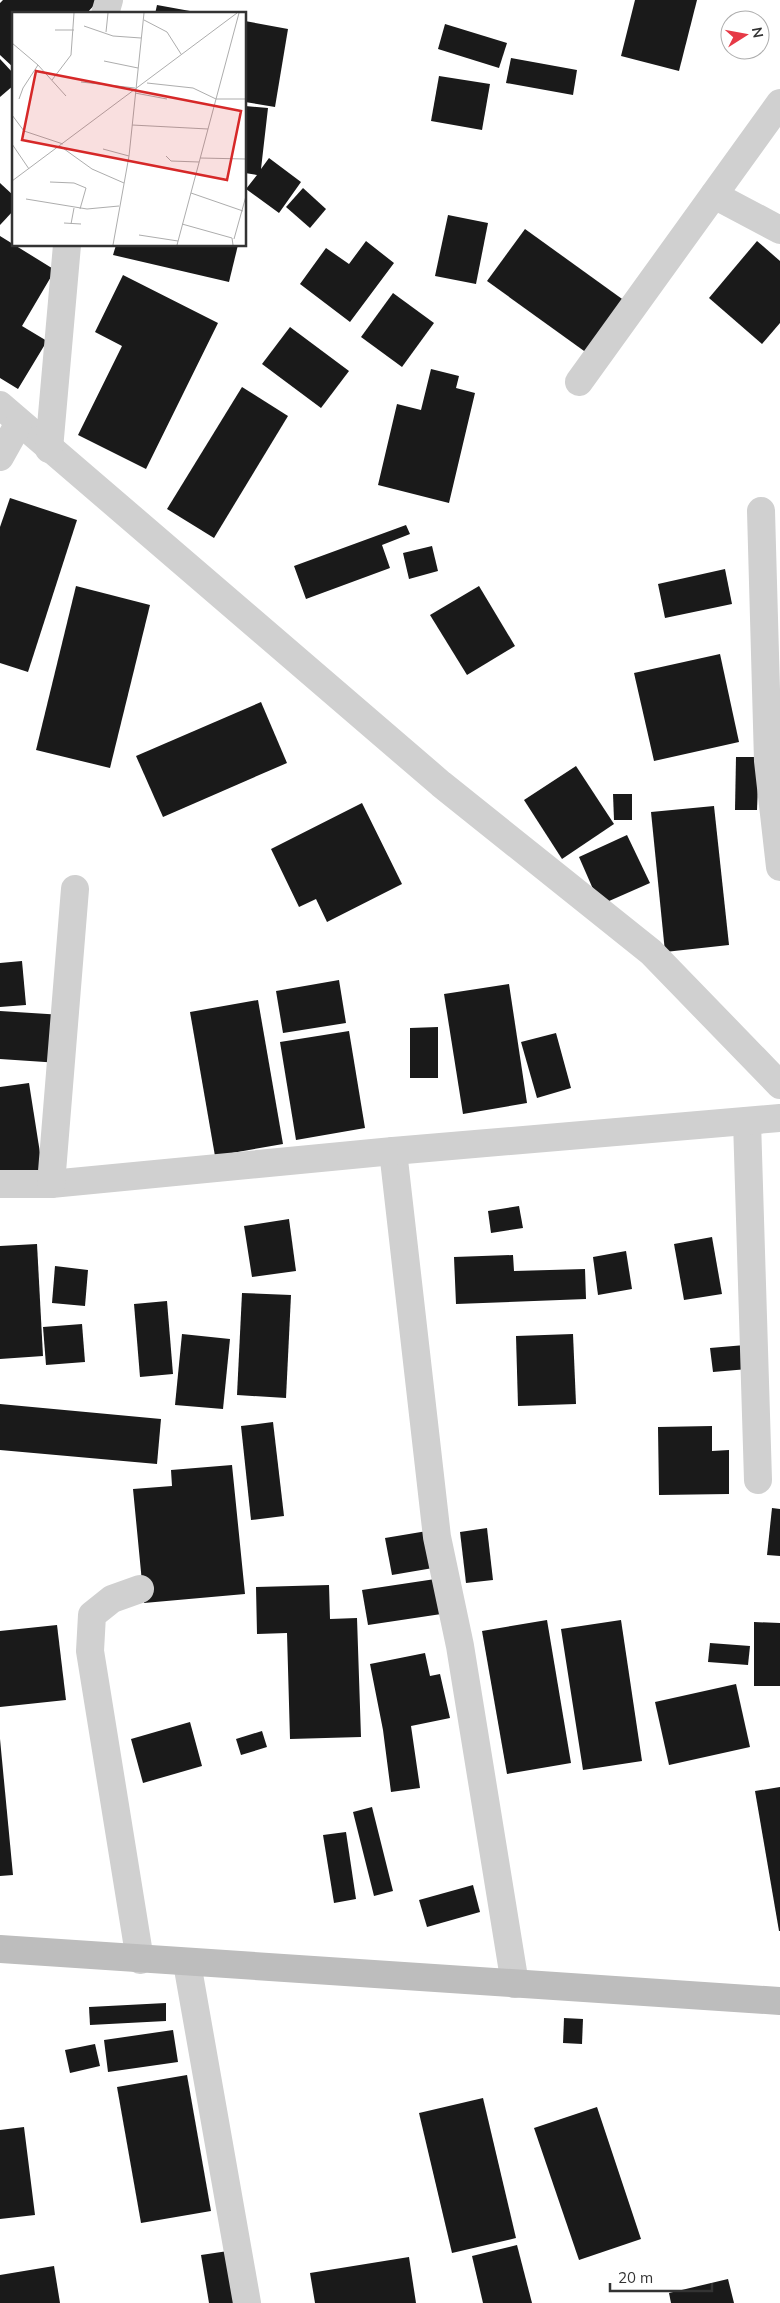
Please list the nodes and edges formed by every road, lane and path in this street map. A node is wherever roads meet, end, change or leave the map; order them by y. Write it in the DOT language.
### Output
graph roads {
  1 [pos="780,103"];
  2 [pos="714,195"];
  3 [pos="780,230"];
  4 [pos="67,246"];
  5 [pos="579,382"];
  6 [pos="0,405"];
  7 [pos="20,423"];
  8 [pos="49,448"];
  9 [pos="0,457"];
  10 [pos="761,510"];
  11 [pos="780,867"];
  12 [pos="75,889"];
  13 [pos="780,1085"];
  14 [pos="780,1118"];
  15 [pos="748,1120"];
  16 [pos="393,1151"];
  17 [pos="0,1184"];
  18 [pos="51,1184"];
  19 [pos="758,1480"];
  20 [pos="140,1589"];
  21 [pos="0,1950"];
  22 [pos="140,1960"];
  23 [pos="187,1963"];
  24 [pos="515,1984"];
  25 [pos="780,2001"];
  26 [pos="247,2303"];
  1 -- 2 [label="street"];
  2 -- 3 [label="street"];
  2 -- 5 [label="street"];
  4 -- 8 [label="street"];
  6 -- 7 [label="street"];
  7 -- 8 [label="street"];
  7 -- 9 [label="street"];
  8 -- 13 [label="street"];
  10 -- 11 [label="street"];
  12 -- 18 [label="street"];
  14 -- 15 [label="street"];
  15 -- 16 [label="street"];
  15 -- 19 [label="street"];
  16 -- 18 [label="street"];
  16 -- 24 [label="street"];
  17 -- 18 [label="street"];
  20 -- 22 [label="street"];
  21 -- 22 [label="main road"];
  22 -- 23 [label="main road"];
  23 -- 24 [label="main road"];
  23 -- 26 [label="street"];
  24 -- 25 [label="main road"];
}
